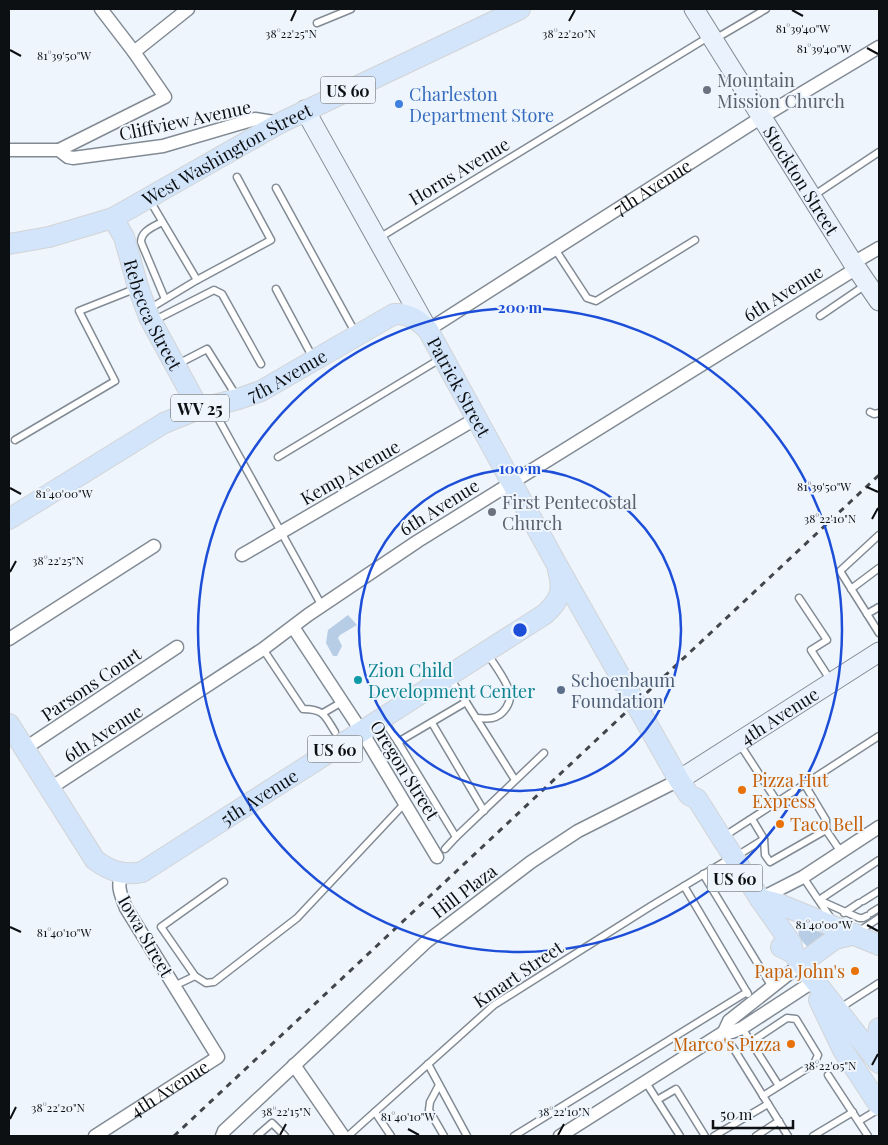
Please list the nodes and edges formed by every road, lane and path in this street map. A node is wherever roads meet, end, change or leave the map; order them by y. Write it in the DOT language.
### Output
graph roads {
  1 [pos="101,9"];
  2 [pos="188,9"];
  3 [pos="350,9"];
  4 [pos="694,9"];
  5 [pos="766,9"];
  6 [pos="515,10"];
  7 [pos="317,23"];
  8 [pos="712,38"];
  9 [pos="879,47"];
  10 [pos="134,52"];
  11 [pos="305,110"];
  12 [pos="762,117"];
  13 [pos="280,123"];
  14 [pos="9,150"];
  15 [pos="59,150"];
  16 [pos="879,152"];
  17 [pos="237,177"];
  18 [pos="276,188"];
  19 [pos="812,197"];
  20 [pos="148,198"];
  21 [pos="113,218"];
  22 [pos="162,222"];
  23 [pos="377,238"];
  24 [pos="695,240"];
  25 [pos="9,244"];
  26 [pos="879,248"];
  27 [pos="554,249"];
  28 [pos="855,265"];
  29 [pos="398,274"];
  30 [pos="197,280"];
  31 [pos="867,284"];
  32 [pos="138,287"];
  33 [pos="276,289"];
  34 [pos="165,299"];
  35 [pos="879,301"];
  36 [pos="150,316"];
  37 [pos="820,316"];
  38 [pos="385,318"];
  39 [pos="428,330"];
  40 [pos="356,335"];
  41 [pos="444,357"];
  42 [pos="314,360"];
  43 [pos="261,364"];
  44 [pos="179,370"];
  45 [pos="238,399"];
  46 [pos="205,407"];
  47 [pos="870,412"];
  48 [pos="879,413"];
  49 [pos="477,418"];
  50 [pos="15,440"];
  51 [pos="278,457"];
  52 [pos="512,482"];
  53 [pos="9,519"];
  54 [pos="282,532"];
  55 [pos="879,535"];
  56 [pos="154,546"];
  57 [pos="242,555"];
  58 [pos="557,565"];
  59 [pos="879,568"];
  60 [pos="851,588"];
  61 [pos="799,598"];
  62 [pos="322,606"];
  63 [pos="879,606"];
  64 [pos="545,614"];
  65 [pos="867,614"];
  66 [pos="589,622"];
  67 [pos="293,627"];
  68 [pos="879,633"];
  69 [pos="9,639"];
  70 [pos="177,647"];
  71 [pos="263,649"];
  72 [pos="486,652"];
  73 [pos="879,652"];
  74 [pos="448,676"];
  75 [pos="832,682"];
  76 [pos="342,702"];
  77 [pos="466,702"];
  78 [pos="323,713"];
  79 [pos="476,718"];
  80 [pos="383,719"];
  81 [pos="432,722"];
  82 [pos="9,724"];
  83 [pos="335,732"];
  84 [pos="362,732"];
  85 [pos="879,736"];
  86 [pos="398,742"];
  87 [pos="738,742"];
  88 [pos="24,749"];
  89 [pos="544,753"];
  90 [pos="515,780"];
  91 [pos="805,785"];
  92 [pos="684,787"];
  93 [pos="49,789"];
  94 [pos="405,803"];
  95 [pos="778,803"];
  96 [pos="484,810"];
  97 [pos="752,819"];
  98 [pos="826,830"];
  99 [pos="878,832"];
  100 [pos="456,837"];
  101 [pos="721,838"];
  102 [pos="764,839"];
  103 [pos="841,852"];
  104 [pos="441,853"];
  105 [pos="729,860"];
  106 [pos="879,860"];
  107 [pos="121,874"];
  108 [pos="703,874"];
  109 [pos="803,877"];
  110 [pos="224,882"];
  111 [pos="684,886"];
  112 [pos="879,891"];
  113 [pos="760,899"];
  114 [pos="819,900"];
  115 [pos="879,908"];
  116 [pos="879,918"];
  117 [pos="845,925"];
  118 [pos="879,945"];
  119 [pos="797,959"];
  120 [pos="195,976"];
  121 [pos="812,982"];
  122 [pos="879,983"];
  123 [pos="174,986"];
  124 [pos="772,987"];
  125 [pos="750,997"];
  126 [pos="837,1010"];
  127 [pos="742,1028"];
  128 [pos="879,1028"];
  129 [pos="724,1032"];
  130 [pos="751,1042"];
  131 [pos="879,1051"];
  132 [pos="218,1057"];
  133 [pos="879,1063"];
  134 [pos="428,1064"];
  135 [pos="294,1066"];
  136 [pos="828,1075"];
  137 [pos="645,1082"];
  138 [pos="439,1086"];
  139 [pos="779,1086"];
  140 [pos="763,1096"];
  141 [pos="657,1100"];
  142 [pos="768,1104"];
  143 [pos="879,1107"];
  144 [pos="374,1112"];
  145 [pos="853,1112"];
  146 [pos="779,1121"];
  147 [pos="858,1121"];
  148 [pos="95,1136"];
  149 [pos="222,1136"];
  150 [pos="257,1136"];
  151 [pos="284,1136"];
  152 [pos="343,1136"];
  153 [pos="348,1136"];
  154 [pos="391,1136"];
  155 [pos="444,1136"];
  156 [pos="466,1136"];
  157 [pos="514,1136"];
  158 [pos="560,1136"];
  159 [pos="680,1136"];
  160 [pos="705,1136"];
  161 [pos="714,1136"];
  162 [pos="756,1136"];
  163 [pos="788,1136"];
  164 [pos="813,1136"];
  165 [pos="868,1136"];
  1 -- 10 [label="street"];
  2 -- 10 [label="street"];
  3 -- 7 [label="lane"];
  4 -- 8 [label="street, Stockton Street"];
  5 -- 8 [label="lane, Horns Avenue"];
  6 -- 11 [label="main road, West Washington Street / US 60"];
  8 -- 12 [label="street, Stockton Street"];
  8 -- 23 [label="lane, Horns Avenue"];
  9 -- 12 [label="street, 7th Avenue"];
  10 -- 15 [label="street"];
  11 -- 13 [label="main road, West Washington Street / US 60"];
  11 -- 23 [label="street, Patrick Street"];
  12 -- 19 [label="street, Stockton Street"];
  12 -- 27 [label="street, 7th Avenue"];
  13 -- 15 [label="street, Cliffview Avenue"];
  13 -- 20 [label="main road, West Washington Street / US 60"];
  14 -- 15 [label="street, Cliffview Avenue"];
  16 -- 19 [label="lane"];
  17 -- 30 [label="lane"];
  18 -- 40 [label="lane"];
  19 -- 28 [label="street, Stockton Street"];
  20 -- 21 [label="main road, West Washington Street / US 60"];
  20 -- 22 [label="lane"];
  21 -- 25 [label="main road, West Washington Street / US 60"];
  21 -- 32 [label="main road, Rebecca Street"];
  22 -- 30 [label="lane"];
  22 -- 34 [label="lane"];
  23 -- 29 [label="street, Patrick Street"];
  24 -- 27 [label="lane"];
  26 -- 28 [label="street, 6th Avenue"];
  27 -- 39 [label="street, 7th Avenue"];
  28 -- 31 [label="street, Stockton Street"];
  28 -- 52 [label="street, 6th Avenue"];
  29 -- 38 [label="street, 7th Avenue"];
  29 -- 39 [label="street, Patrick Street"];
  30 -- 34 [label="lane"];
  31 -- 35 [label="street, Stockton Street"];
  31 -- 37 [label="lane"];
  32 -- 36 [label="main road, Rebecca Street"];
  32 -- 50 [label="lane"];
  33 -- 42 [label="lane"];
  34 -- 36 [label="lane"];
  36 -- 43 [label="lane"];
  36 -- 44 [label="main road, Rebecca Street"];
  38 -- 39 [label="main road, US 60"];
  38 -- 40 [label="main road, 7th Avenue / US 60"];
  39 -- 41 [label="main road, Patrick Street / US 60"];
  40 -- 42 [label="main road, 7th Avenue / US 60"];
  41 -- 49 [label="main road, Patrick Street / US 60"];
  41 -- 51 [label="lane"];
  42 -- 45 [label="main road, 7th Avenue / US 60"];
  44 -- 45 [label="main road"];
  44 -- 45 [label="lane"];
  44 -- 46 [label="main road, Rebecca Street"];
  45 -- 46 [label="main road, 7th Avenue / WV 25"];
  46 -- 53 [label="main road, 7th Avenue / WV 25"];
  46 -- 54 [label="lane"];
  47 -- 48 [label="lane"];
  49 -- 52 [label="main road, Patrick Street / US 60"];
  49 -- 54 [label="street, Kemp Avenue"];
  52 -- 58 [label="main road, Patrick Street / US 60"];
  52 -- 62 [label="street, 6th Avenue"];
  54 -- 57 [label="street, Kemp Avenue"];
  54 -- 62 [label="lane"];
  55 -- 60 [label="lane"];
  56 -- 69 [label="street"];
  58 -- 64 [label="main road"];
  58 -- 66 [label="main road, Patrick Street / US 60"];
  59 -- 60 [label="lane"];
  60 -- 65 [label="lane"];
  61 -- 75 [label="lane"];
  62 -- 67 [label="street, 6th Avenue"];
  63 -- 65 [label="lane"];
  64 -- 66 [label="main road"];
  64 -- 72 [label="main road, 5th Avenue / US 60"];
  65 -- 68 [label="lane"];
  66 -- 92 [label="main road, Patrick Street / US 60"];
  67 -- 71 [label="street, 6th Avenue"];
  67 -- 76 [label="street, Oregon Street"];
  70 -- 88 [label="street, Parsons Court"];
  71 -- 78 [label="lane"];
  71 -- 93 [label="street, 6th Avenue"];
  72 -- 74 [label="main road, 5th Avenue / US 60"];
  72 -- 79 [label="lane"];
  73 -- 75 [label="street, 4th Avenue"];
  74 -- 77 [label="lane"];
  74 -- 80 [label="main road, 5th Avenue / US 60"];
  75 -- 87 [label="street, 4th Avenue"];
  76 -- 78 [label="lane"];
  76 -- 84 [label="street, Oregon Street"];
  77 -- 79 [label="lane"];
  77 -- 81 [label="lane"];
  78 -- 83 [label="lane"];
  79 -- 90 [label="lane"];
  80 -- 84 [label="main road, 5th Avenue / US 60"];
  80 -- 86 [label="lane"];
  81 -- 86 [label="lane"];
  81 -- 96 [label="lane"];
  82 -- 88 [label="main road, Iowa Street"];
  84 -- 94 [label="street, Oregon Street"];
  84 -- 107 [label="main road, 5th Avenue / US 60"];
  85 -- 91 [label="lane"];
  86 -- 100 [label="lane"];
  87 -- 92 [label="street, 4th Avenue"];
  87 -- 95 [label="lane"];
  88 -- 93 [label="main road, Iowa Street"];
  89 -- 90 [label="lane"];
  90 -- 96 [label="lane"];
  91 -- 95 [label="lane"];
  91 -- 98 [label="lane"];
  92 -- 101 [label="main road, Patrick Street / US 60"];
  92 -- 105 [label="main road, Patrick Street / US 60"];
  92 -- 135 [label="street, Hill Plaza"];
  93 -- 107 [label="main road, Iowa Street"];
  94 -- 104 [label="street, Oregon Street"];
  94 -- 120 [label="lane"];
  95 -- 97 [label="lane"];
  96 -- 100 [label="lane"];
  97 -- 101 [label="lane"];
  97 -- 102 [label="lane"];
  98 -- 102 [label="lane"];
  98 -- 103 [label="lane"];
  99 -- 103 [label="street"];
  100 -- 104 [label="lane"];
  101 -- 105 [label="main road, Patrick Street / US 60"];
  102 -- 105 [label="lane, Kmart Street"];
  103 -- 109 [label="street"];
  105 -- 108 [label="lane, Kmart Street"];
  105 -- 113 [label="main road, Patrick Street / US 60"];
  105 -- 119 [label="main road, Patrick Street / US 60"];
  106 -- 114 [label="lane"];
  107 -- 123 [label="street, Iowa Street"];
  108 -- 111 [label="lane, Kmart Street"];
  108 -- 124 [label="lane"];
  109 -- 113 [label="street"];
  109 -- 114 [label="lane"];
  110 -- 120 [label="lane"];
  111 -- 125 [label="lane"];
  111 -- 134 [label="lane, Kmart Street"];
  112 -- 117 [label="lane"];
  113 -- 117 [label="main road"];
  113 -- 119 [label="main road, Patrick Street / US 60"];
  114 -- 117 [label="lane"];
  114 -- 117 [label="lane"];
  115 -- 117 [label="lane"];
  116 -- 117 [label="lane"];
  117 -- 118 [label="main road"];
  117 -- 119 [label="main road"];
  119 -- 121 [label="main road"];
  119 -- 124 [label="street"];
  120 -- 123 [label="lane"];
  121 -- 126 [label="main road"];
  121 -- 127 [label="street"];
  121 -- 143 [label="main road"];
  122 -- 126 [label="lane"];
  123 -- 132 [label="street, Iowa Street"];
  124 -- 125 [label="street"];
  125 -- 129 [label="street"];
  125 -- 157 [label="lane"];
  126 -- 133 [label="main road"];
  127 -- 129 [label="street"];
  127 -- 130 [label="lane"];
  128 -- 131 [label="main road"];
  129 -- 137 [label="street"];
  129 -- 140 [label="lane"];
  130 -- 139 [label="lane"];
  130 -- 139 [label="lane"];
  132 -- 148 [label="street, 4th Avenue"];
  134 -- 138 [label="lane"];
  134 -- 144 [label="lane, Kmart Street"];
  135 -- 149 [label="street, Hill Plaza"];
  135 -- 152 [label="street"];
  136 -- 145 [label="lane"];
  137 -- 141 [label="lane"];
  137 -- 158 [label="street"];
  138 -- 155 [label="lane"];
  138 -- 156 [label="lane"];
  139 -- 140 [label="lane"];
  140 -- 142 [label="lane"];
  141 -- 159 [label="lane"];
  141 -- 160 [label="lane"];
  142 -- 146 [label="lane"];
  142 -- 161 [label="lane"];
  143 -- 147 [label="lane"];
  144 -- 153 [label="lane, Kmart Street"];
  144 -- 154 [label="lane"];
  145 -- 147 [label="lane"];
  145 -- 164 [label="lane"];
  146 -- 162 [label="lane"];
  146 -- 163 [label="lane"];
  147 -- 165 [label="lane"];
  150 -- 151 [label="lane"];
}
